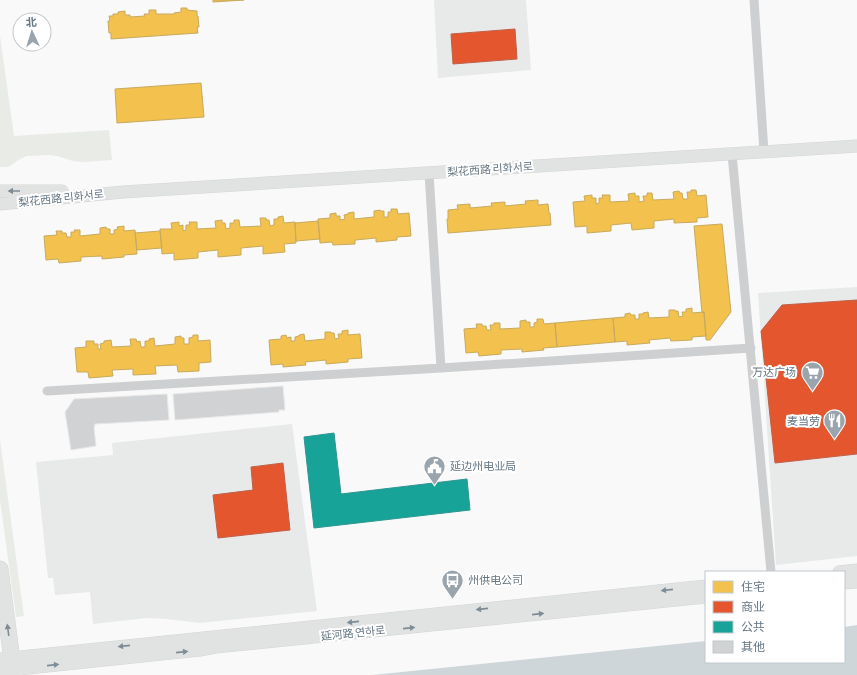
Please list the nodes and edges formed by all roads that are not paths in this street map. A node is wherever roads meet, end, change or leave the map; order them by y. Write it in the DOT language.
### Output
graph roads {
  1 [pos="754,0"];
  2 [pos="857,146"];
  3 [pos="764,152"];
  4 [pos="732,154"];
  5 [pos="428,172"];
  6 [pos="0,191"];
  7 [pos="123,192"];
  8 [pos="0,204"];
  9 [pos="750,348"];
  10 [pos="441,368"];
  11 [pos="47,391"];
  12 [pos="0,569"];
  13 [pos="857,570"];
  14 [pos="771,571"];
  15 [pos="845,571"];
  16 [pos="857,582"];
  17 [pos="845,583"];
  18 [pos="705,586"];
  19 [pos="705,597"];
  20 [pos="8,666"];
  1 -- 3 [label="street"];
  2 -- 3 [label="main road, 梨花西路 리화서로"];
  3 -- 4 [label="main road, 梨花西路 리화서로"];
  4 -- 5 [label="main road, 梨花西路 리화서로"];
  4 -- 9 [label="street"];
  5 -- 7 [label="main road, 梨花西路 리화서로"];
  5 -- 10 [label="street"];
  7 -- 6 [label="main road, 梨花西路 리화서로, one-way"];
  7 -- 8 [label="main road, 梨花西路 리화서로"];
  9 -- 10 [label="street"];
  9 -- 14 [label="street"];
  10 -- 11 [label="street"];
  20 -- 12 [label="highway, one-way"];
  13 -- 15 [label="main road"];
  16 -- 17 [label="main road"];
  18 -- 20 [label="main road, 延河路 연하로, one-way"];
  20 -- 19 [label="main road, 延河路 연하로, one-way"];
}
